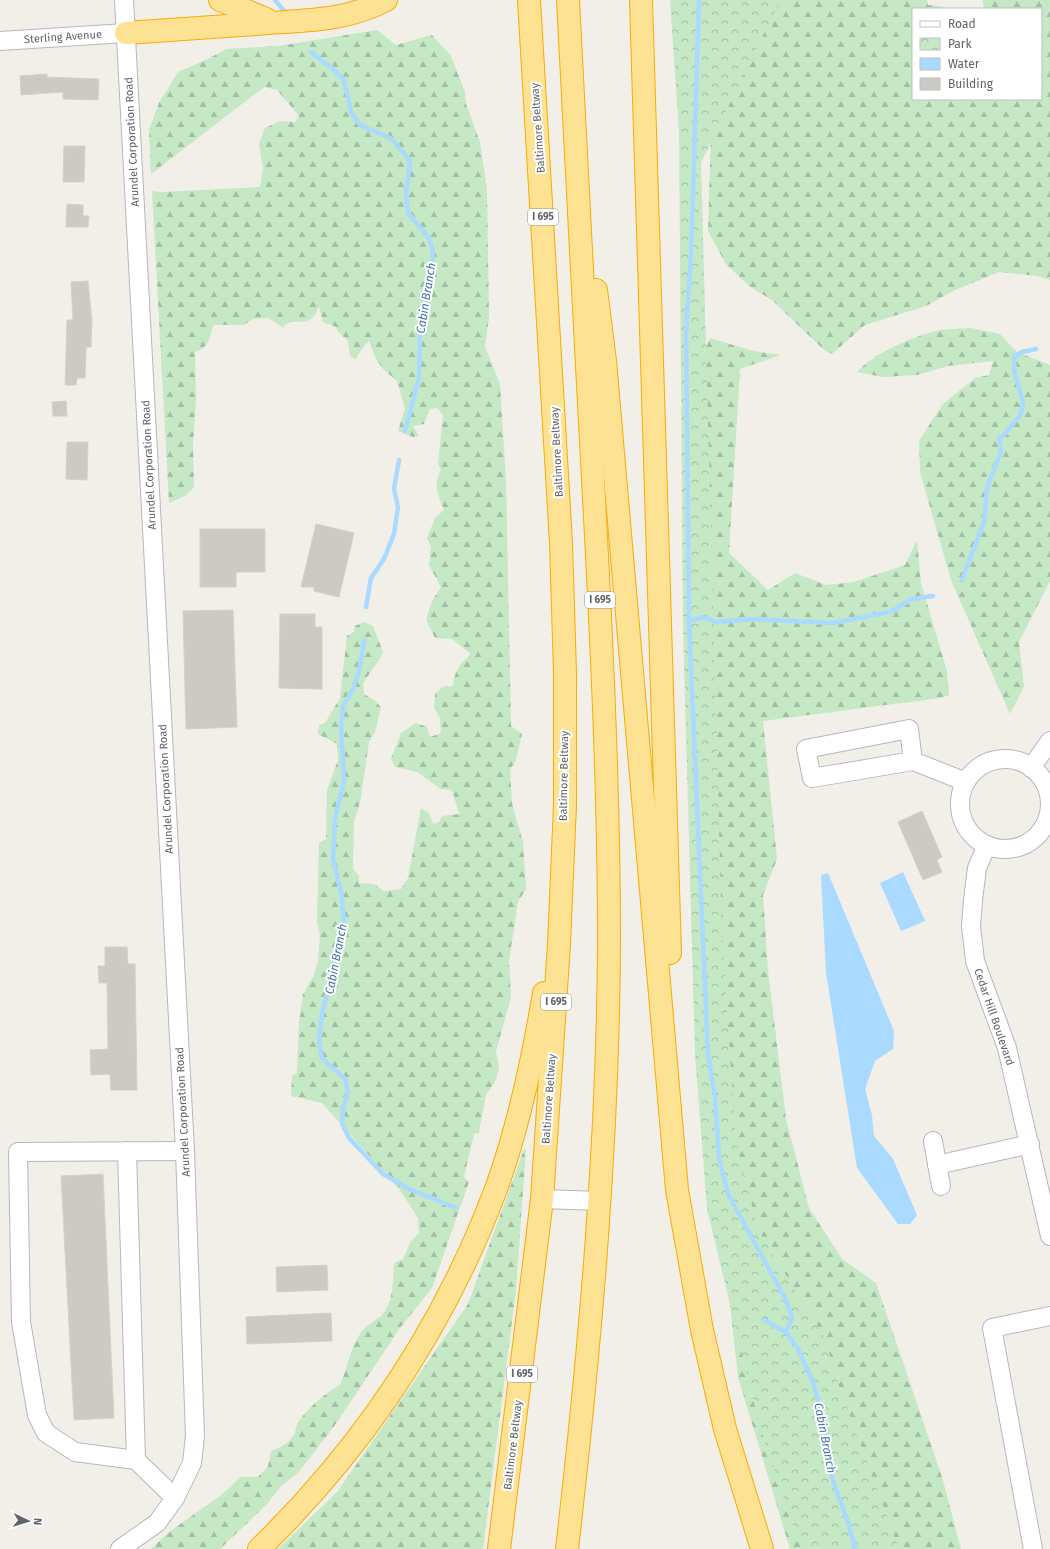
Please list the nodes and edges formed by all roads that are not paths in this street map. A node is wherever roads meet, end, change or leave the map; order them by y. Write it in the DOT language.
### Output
graph roads {
  1 [pos="124,0"];
  2 [pos="220,0"];
  3 [pos="386,0"];
  4 [pos="529,0"];
  5 [pos="568,0"];
  6 [pos="641,0"];
  7 [pos="275,22"];
  8 [pos="126,33"];
  9 [pos="0,41"];
  10 [pos="574,95"];
  11 [pos="1050,741"];
  12 [pos="913,761"];
  13 [pos="1031,768"];
  14 [pos="966,782"];
  15 [pos="564,805"];
  16 [pos="1049,818"];
  17 [pos="987,845"];
  18 [pos="933,1141"];
  19 [pos="1030,1144"];
  20 [pos="127,1151"];
  21 [pos="185,1151"];
  22 [pos="937,1165"];
  23 [pos="941,1186"];
  24 [pos="677,1190"];
  25 [pos="542,1199"];
  26 [pos="600,1201"];
  27 [pos="1050,1236"];
  28 [pos="1050,1316"];
  29 [pos="136,1460"];
  30 [pos="176,1498"];
  31 [pos="120,1549"];
  32 [pos="259,1549"];
  33 [pos="499,1549"];
  34 [pos="567,1549"];
  35 [pos="762,1549"];
  36 [pos="1033,1549"];
  1 -- 8 [label="street, Arundel Corporation Road"];
  2 -- 7 [label="highway"];
  3 -- 7 [label="highway"];
  4 -- 15 [label="highway, Baltimore Beltway / I 695"];
  5 -- 10 [label="highway, I 695"];
  6 -- 24 [label="highway"];
  7 -- 8 [label="highway"];
  8 -- 9 [label="street, Sterling Avenue"];
  8 -- 21 [label="street, Arundel Corporation Road"];
  10 -- 24 [label="highway"];
  10 -- 26 [label="highway, I 695"];
  11 -- 13 [label="street"];
  12 -- 12 [label="street"];
  12 -- 14 [label="street"];
  13 -- 14 [label="street"];
  13 -- 16 [label="street"];
  14 -- 17 [label="street"];
  15 -- 25 [label="highway, Baltimore Beltway / I 695"];
  15 -- 32 [label="highway"];
  16 -- 17 [label="street"];
  17 -- 19 [label="street, Cedar Hill Boulevard"];
  18 -- 22 [label="street"];
  19 -- 22 [label="street"];
  19 -- 27 [label="street, Cedar Hill Boulevard"];
  20 -- 21 [label="street"];
  20 -- 29 [label="street"];
  20 -- 29 [label="street"];
  21 -- 30 [label="street, Arundel Corporation Road"];
  22 -- 23 [label="street"];
  24 -- 35 [label="highway"];
  25 -- 26 [label="street"];
  25 -- 33 [label="highway, Baltimore Beltway / I 695"];
  26 -- 34 [label="highway, I 695"];
  28 -- 36 [label="street"];
  29 -- 30 [label="street"];
  30 -- 31 [label="street, Arundel Corporation Road"];
}
